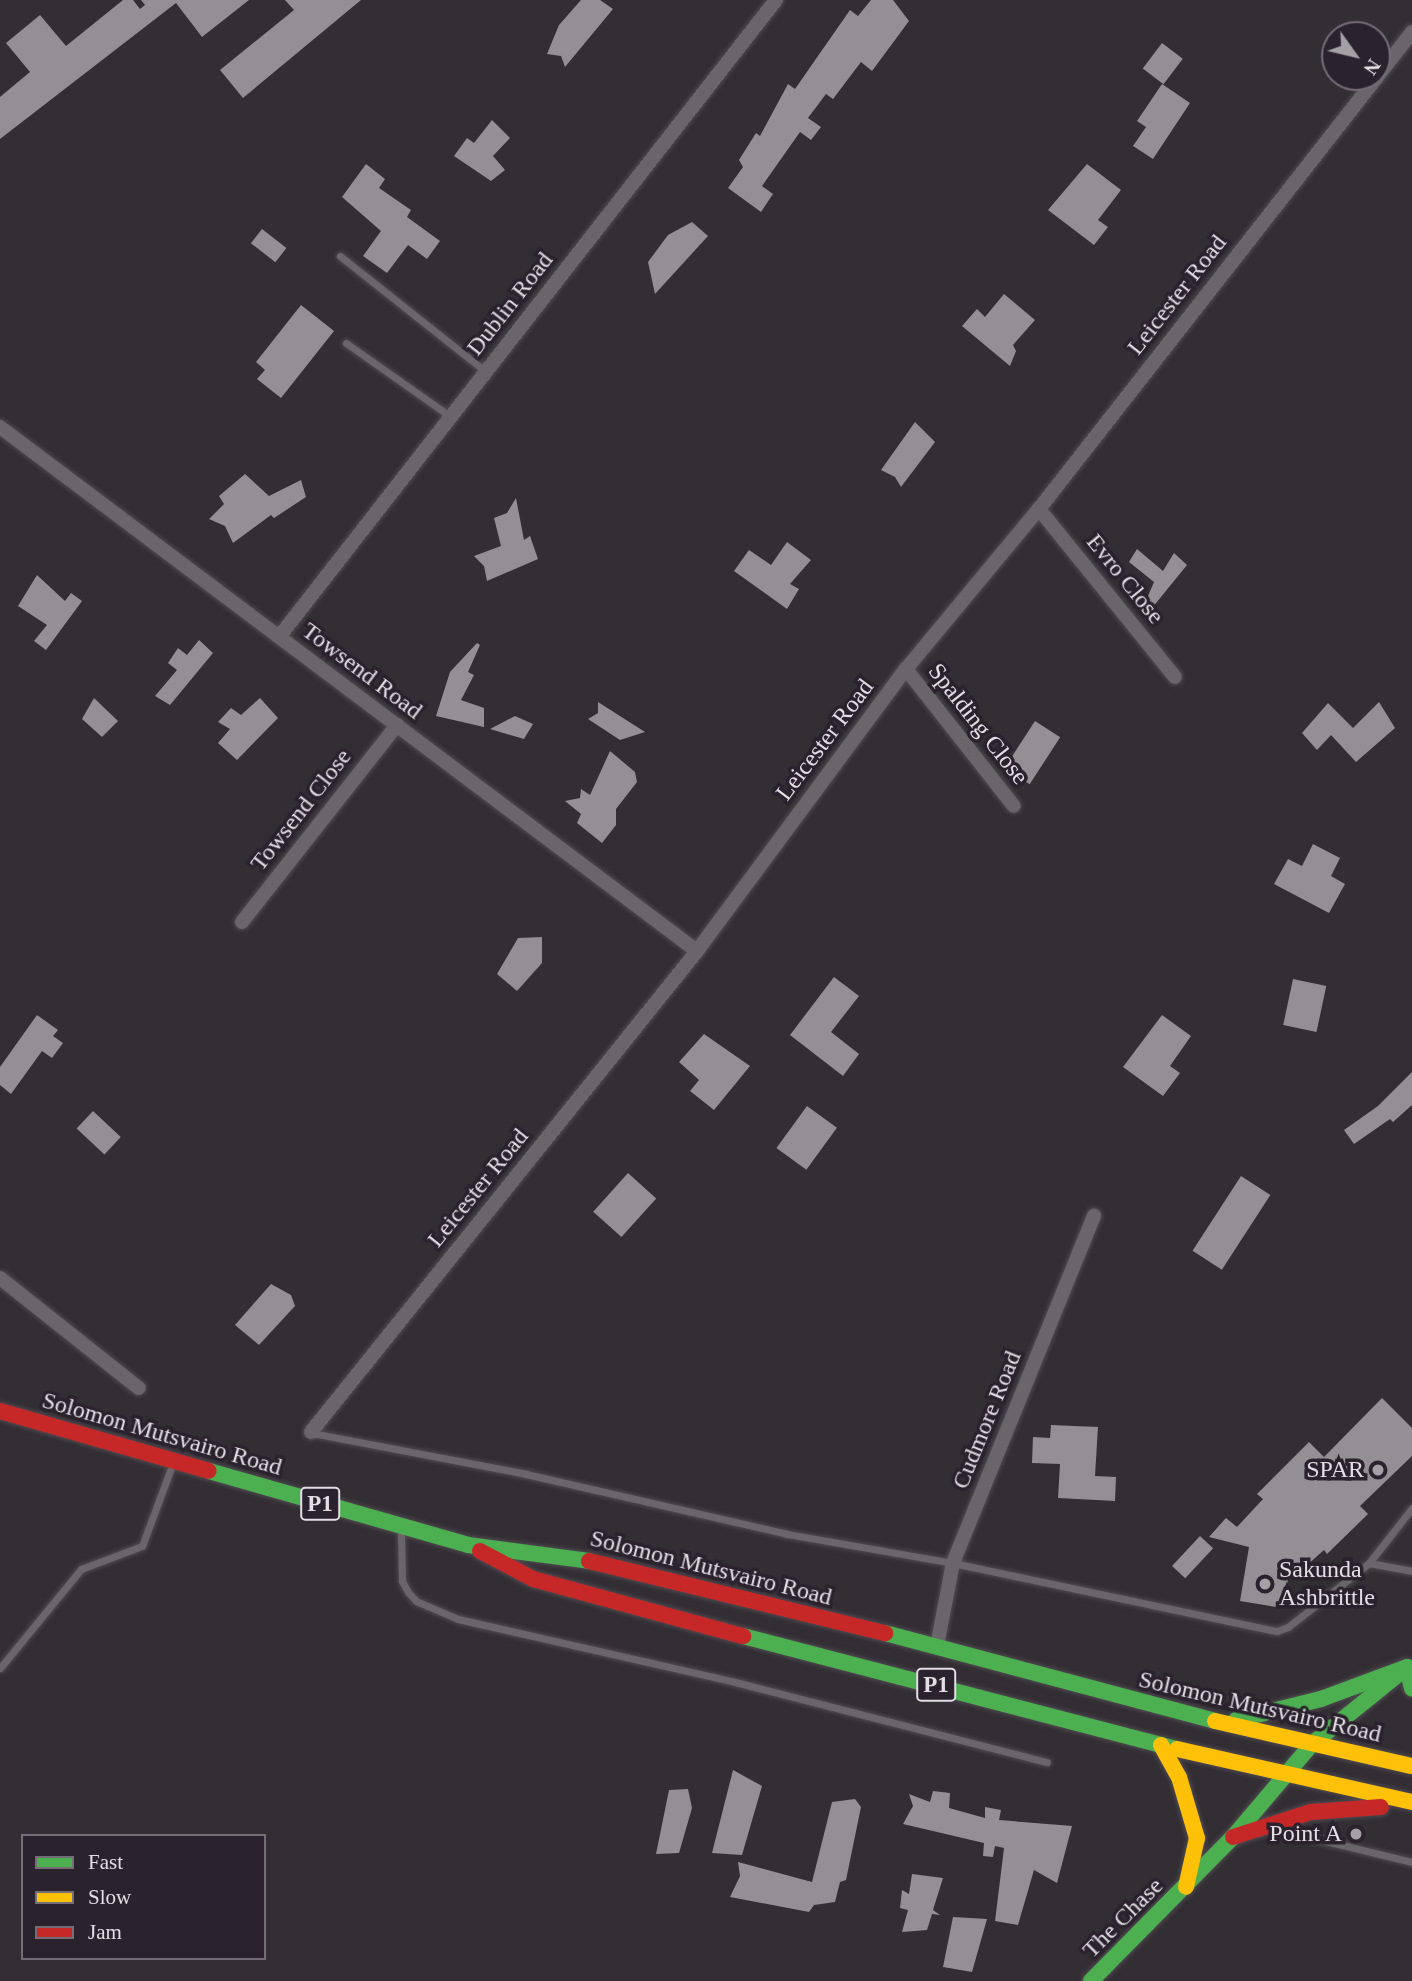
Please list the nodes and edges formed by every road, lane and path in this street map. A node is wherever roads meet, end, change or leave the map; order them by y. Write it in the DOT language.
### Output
graph roads {
  1 [pos="776,0"];
  2 [pos="1412,32"];
  3 [pos="1391,59"];
  4 [pos="1366,91"];
  5 [pos="340,256"];
  6 [pos="346,342"];
  7 [pos="486,372"];
  8 [pos="451,417"];
  9 [pos="0,427"];
  10 [pos="1039,509"];
  11 [pos="279,637"];
  12 [pos="906,669"];
  13 [pos="1175,677"];
  14 [pos="397,726"];
  15 [pos="1014,806"];
  16 [pos="242,922"];
  17 [pos="696,951"];
  18 [pos="1094,1216"];
  19 [pos="0,1278"];
  20 [pos="139,1388"];
  21 [pos="0,1411"];
  22 [pos="311,1433"];
  23 [pos="173,1460"];
  24 [pos="1412,1508"];
  25 [pos="401,1527"];
  26 [pos="468,1545"];
  27 [pos="953,1563"];
  28 [pos="1369,1563"];
  29 [pos="1412,1571"];
  30 [pos="937,1646"];
  31 [pos="1410,1665"];
  32 [pos="0,1668"];
  33 [pos="1412,1688"];
  34 [pos="1230,1722"];
  35 [pos="1312,1744"];
  36 [pos="1161,1745"];
  37 [pos="1047,1762"];
  38 [pos="1412,1766"];
  39 [pos="1286,1777"];
  40 [pos="1412,1804"];
  41 [pos="1262,1826"];
  42 [pos="1233,1837"];
  43 [pos="1412,1862"];
  44 [pos="1186,1887"];
  45 [pos="1091,1981"];
  1 -- 7 [label="street, Dublin Road"];
  2 -- 3 [label="street, Leicester Road"];
  4 -- 10 [label="street, Leicester Road"];
  5 -- 7 [label="lane"];
  6 -- 8 [label="lane"];
  7 -- 8 [label="street, Dublin Road"];
  8 -- 11 [label="street, Dublin Road"];
  9 -- 11 [label="street, Towsend Road"];
  10 -- 12 [label="street, Leicester Road"];
  10 -- 13 [label="street, Evro Close"];
  11 -- 14 [label="street, Towsend Road"];
  12 -- 15 [label="street, Spalding Close"];
  12 -- 17 [label="street, Leicester Road"];
  14 -- 16 [label="street, Towsend Close"];
  14 -- 17 [label="street, Towsend Road"];
  17 -- 22 [label="street, Leicester Road"];
  18 -- 27 [label="street, Cudmore Road"];
  19 -- 20 [label="street"];
  21 -- 23 [label="main road, Solomon Mutsvairo Road / P1"];
  22 -- 27 [label="lane"];
  23 -- 25 [label="main road, Solomon Mutsvairo Road / P1"];
  23 -- 32 [label="lane"];
  24 -- 28 [label="lane"];
  25 -- 26 [label="main road, Solomon Mutsvairo Road / P1"];
  25 -- 37 [label="lane"];
  26 -- 30 [label="main road, Solomon Mutsvairo Road / P1"];
  26 -- 36 [label="main road, P1"];
  27 -- 28 [label="lane"];
  27 -- 30 [label="street, Cudmore Road"];
  28 -- 29 [label="lane"];
  30 -- 34 [label="main road, Solomon Mutsvairo Road / P1"];
  31 -- 33 [label="main road"];
  31 -- 34 [label="main road"];
  31 -- 35 [label="main road, The Chase"];
  34 -- 35 [label="main road, Solomon Mutsvairo Road / P1"];
  35 -- 38 [label="main road, Solomon Mutsvairo Road / P1"];
  35 -- 39 [label="main road, The Chase"];
  36 -- 39 [label="main road, P1"];
  36 -- 44 [label="main road"];
  39 -- 40 [label="main road, P1"];
  39 -- 42 [label="main road, The Chase"];
  40 -- 41 [label="main road"];
  41 -- 42 [label="main road"];
  41 -- 43 [label="lane"];
  42 -- 44 [label="main road, The Chase"];
  44 -- 45 [label="main road, The Chase"];
}
